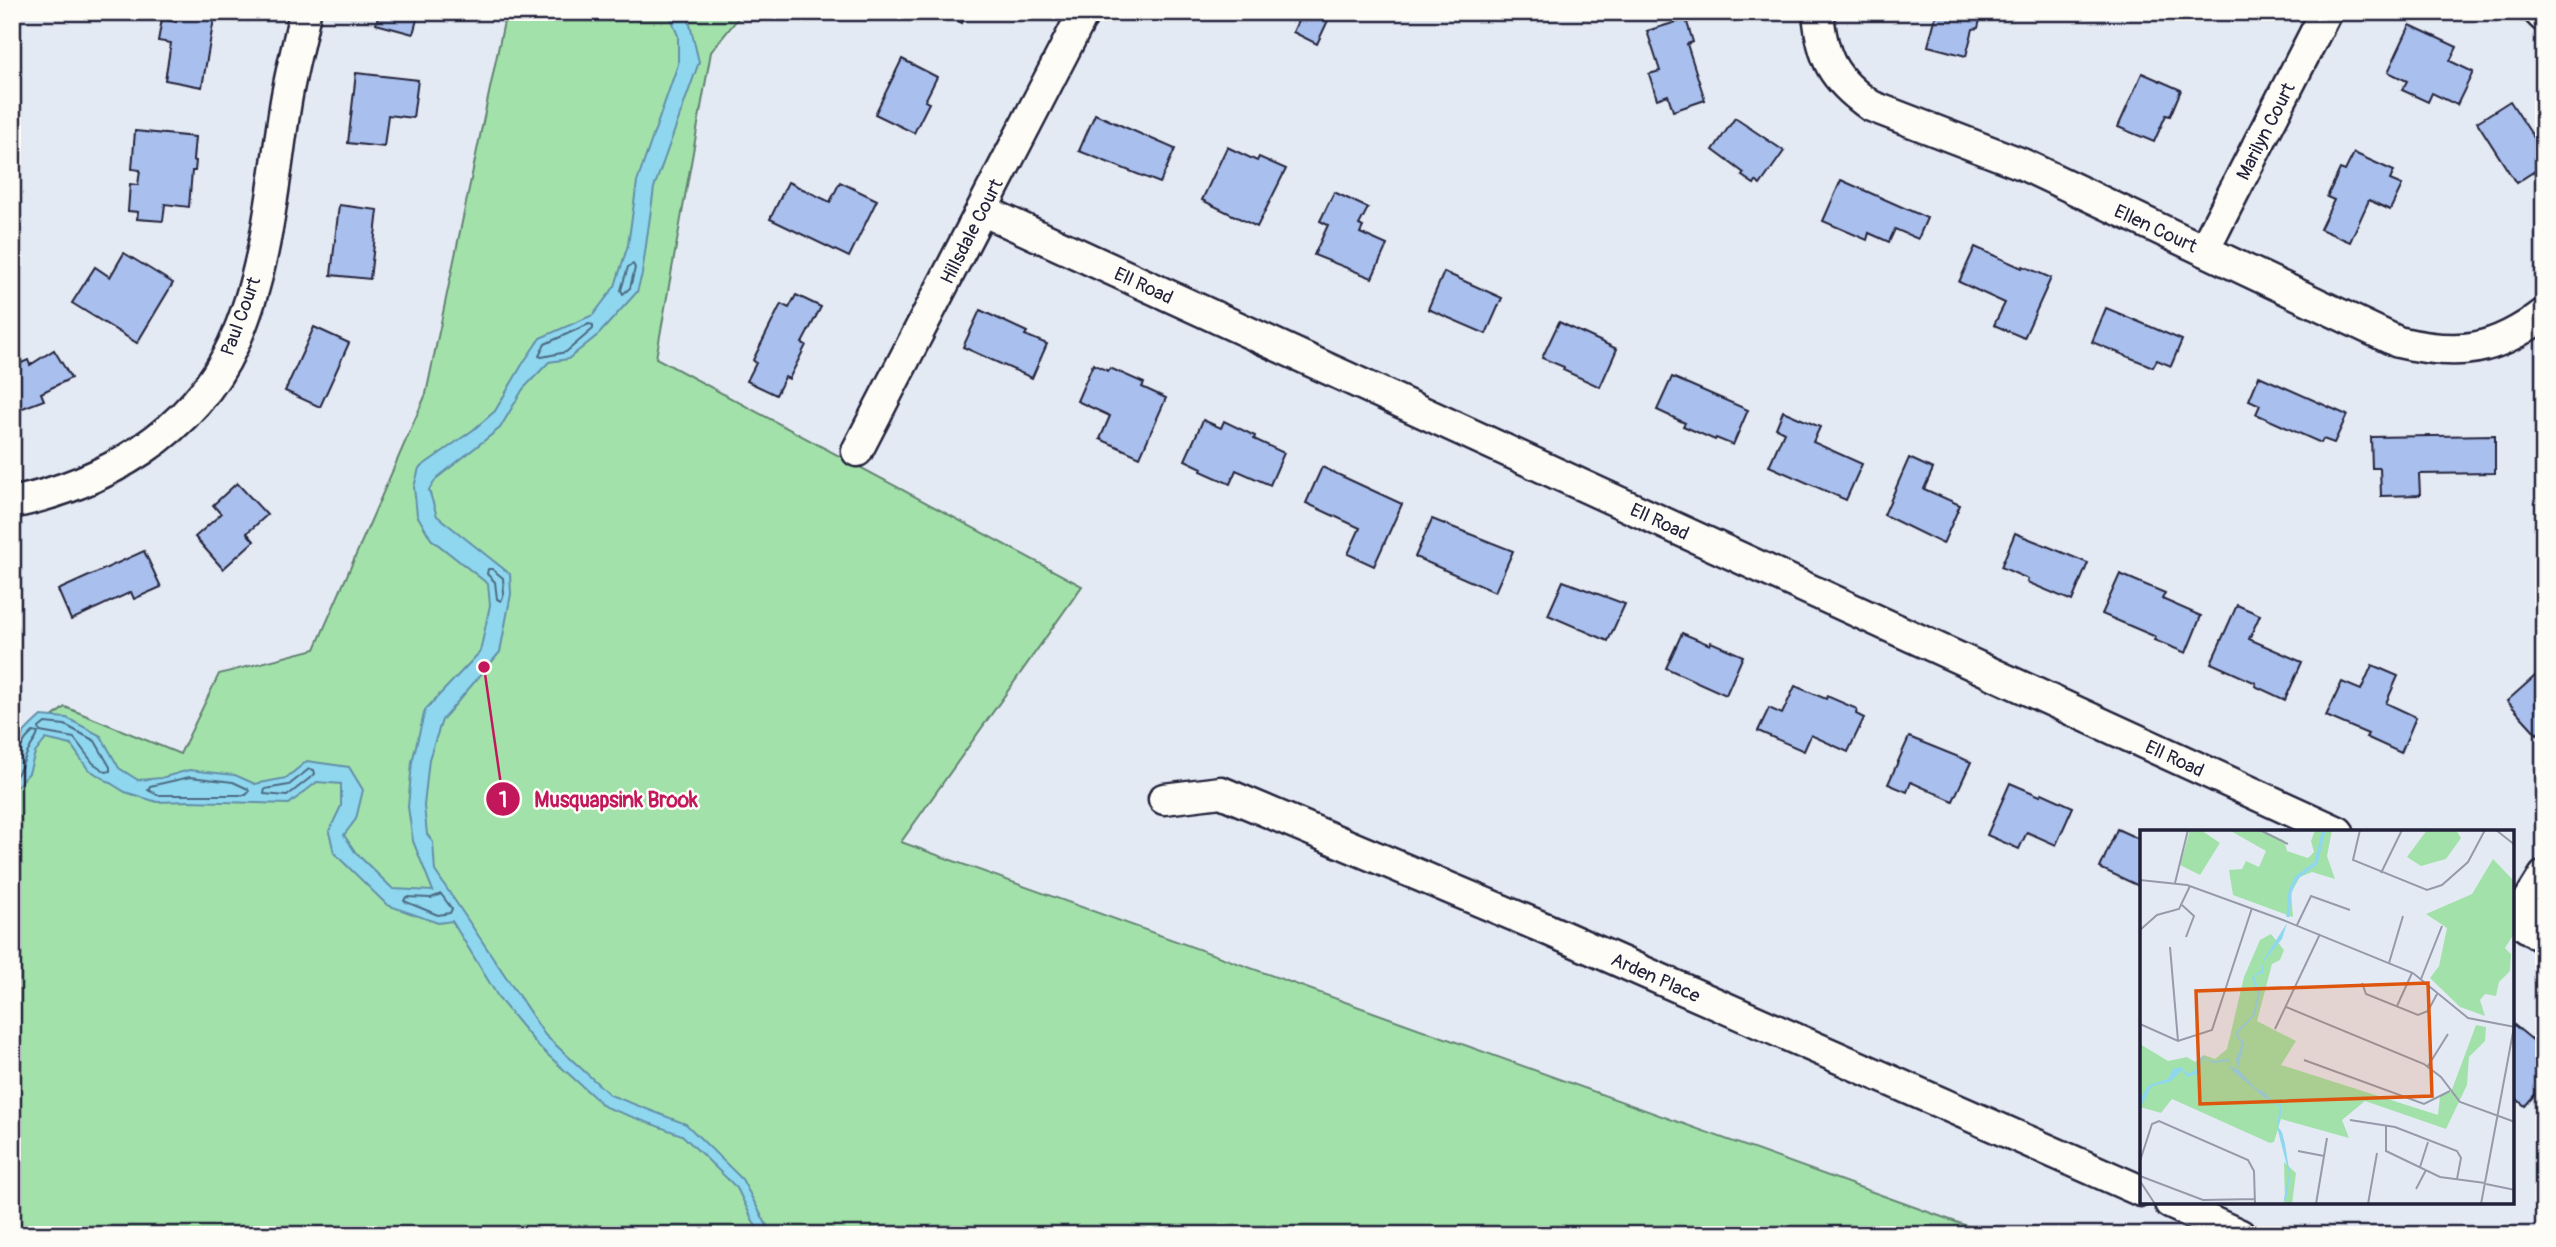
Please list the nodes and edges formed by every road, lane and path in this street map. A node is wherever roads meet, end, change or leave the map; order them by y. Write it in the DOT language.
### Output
graph roads {
  1 [pos="305,12"];
  2 [pos="1084,12"];
  3 [pos="1818,12"];
  4 [pos="2326,12"];
  5 [pos="2539,12"];
  6 [pos="2544,17"];
  7 [pos="982,211"];
  8 [pos="2204,250"];
  9 [pos="2544,314"];
  10 [pos="858,451"];
  11 [pos="12,503"];
  12 [pos="1164,799"];
  13 [pos="2334,830"];
  14 [pos="2544,876"];
  15 [pos="2515,918"];
  16 [pos="2544,938"];
  17 [pos="2140,1191"];
  18 [pos="2174,1205"];
  19 [pos="2240,1235"];
  1 -- 11 [label="street, Paul Court"];
  2 -- 7 [label="street, Hillsdale Court"];
  3 -- 8 [label="street, Ellen Court"];
  4 -- 8 [label="street, Marilyn Court"];
  5 -- 6 [label="street"];
  7 -- 10 [label="street, Hillsdale Court"];
  7 -- 13 [label="street, Ell Road"];
  8 -- 9 [label="street, Ellen Court"];
  12 -- 17 [label="street, Arden Place"];
  14 -- 15 [label="street"];
  15 -- 16 [label="street"];
  18 -- 19 [label="street"];
}
